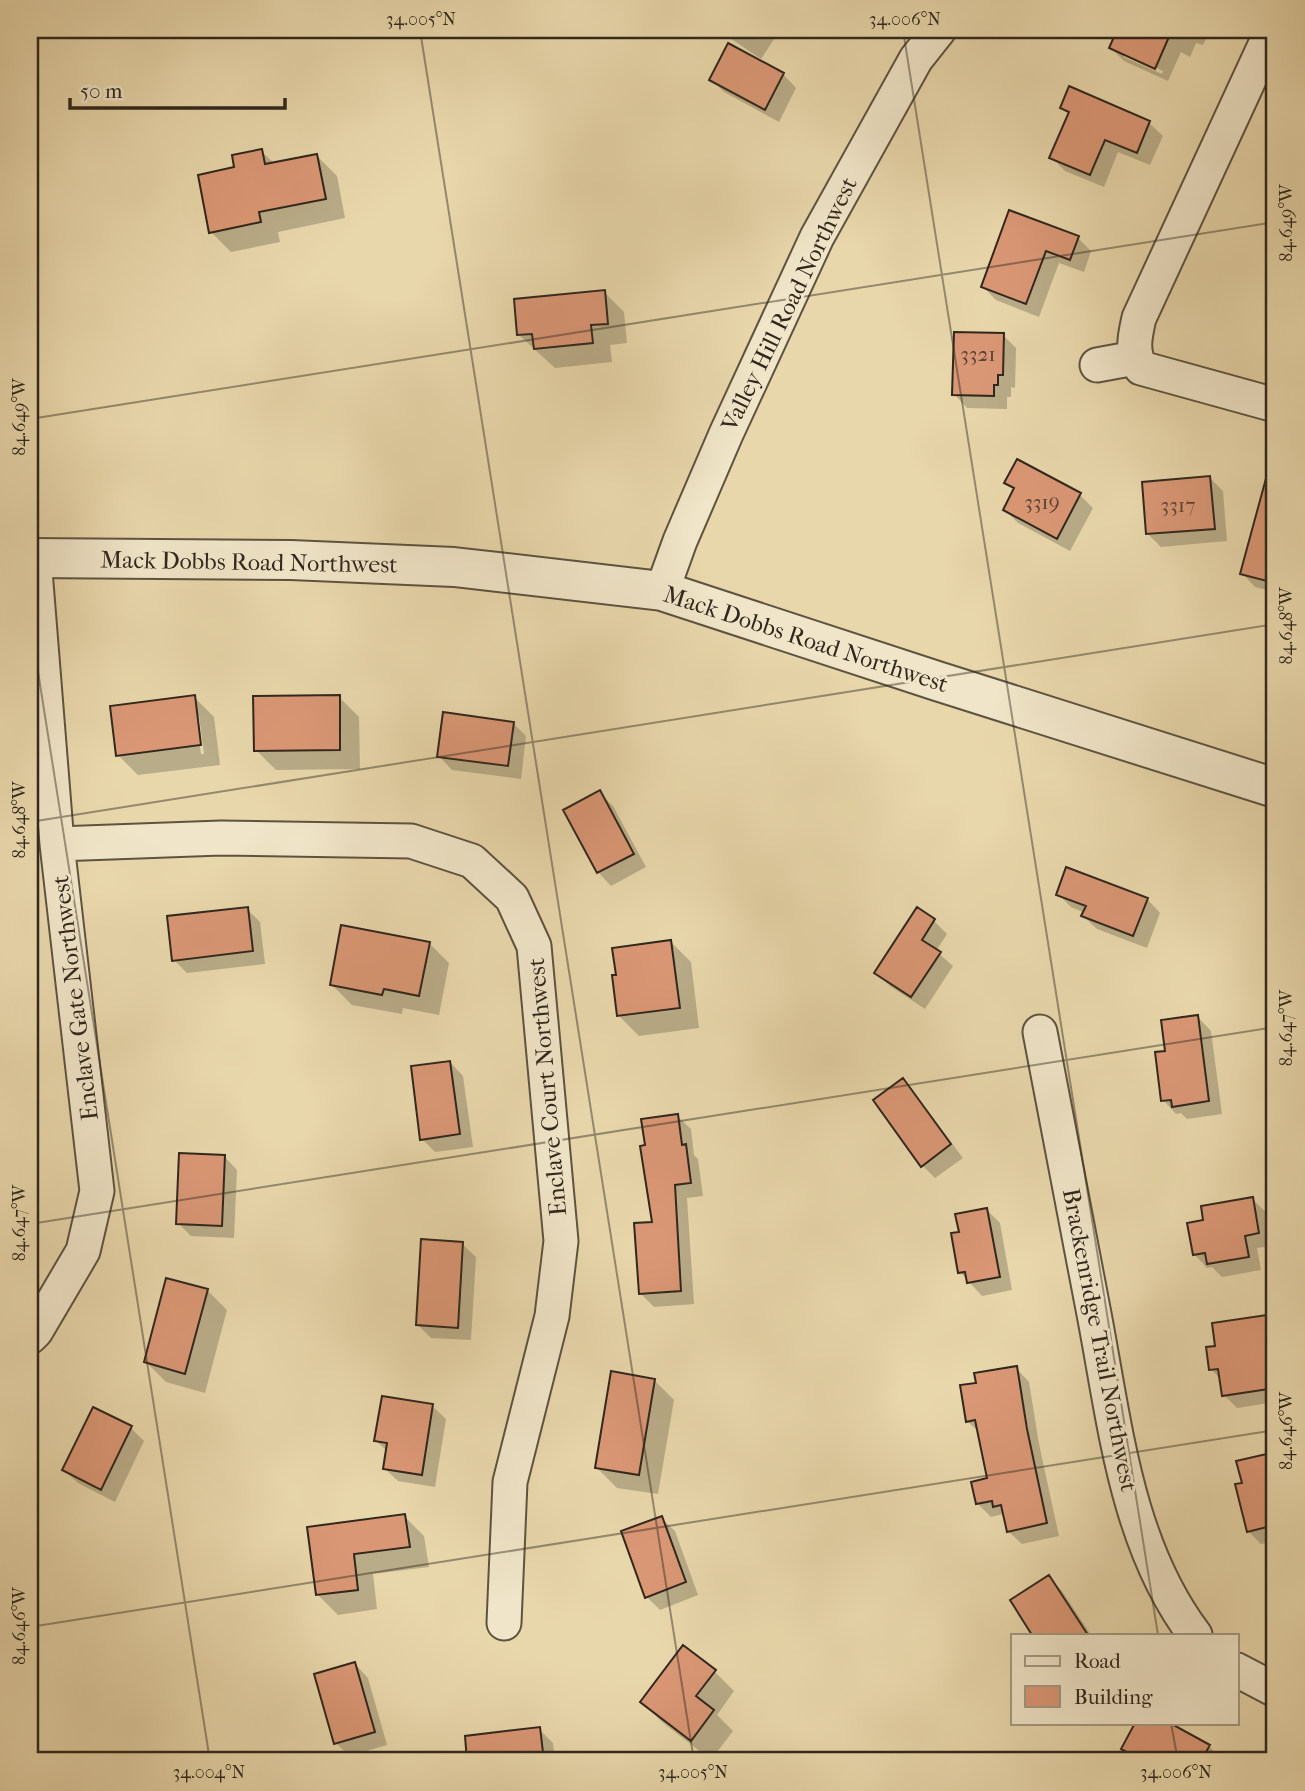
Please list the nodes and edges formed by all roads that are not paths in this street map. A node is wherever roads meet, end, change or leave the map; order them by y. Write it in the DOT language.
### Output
graph roads {
  1 [pos="939,30"];
  2 [pos="1275,30"];
  3 [pos="1135,358"];
  4 [pos="1097,365"];
  5 [pos="1275,405"];
  6 [pos="32,558"];
  7 [pos="662,590"];
  8 [pos="1275,788"];
  9 [pos="57,844"];
  10 [pos="1040,1032"];
  11 [pos="30,1337"];
  12 [pos="504,1623"];
  13 [pos="1194,1634"];
  14 [pos="1238,1671"];
  15 [pos="1275,1690"];
  1 -- 7 [label="street, Valley Hill Road Northwest"];
  2 -- 3 [label="street"];
  3 -- 4 [label="street"];
  3 -- 5 [label="street"];
  6 -- 7 [label="street, Mack Dobbs Road Northwest"];
  6 -- 9 [label="street, Enclave Gate Northwest"];
  7 -- 8 [label="street, Mack Dobbs Road Northwest"];
  9 -- 11 [label="street, Enclave Gate Northwest"];
  9 -- 12 [label="street, Enclave Court Northwest"];
  10 -- 13 [label="street, Brackenridge Trail Northwest"];
  14 -- 15 [label="street"];
}
